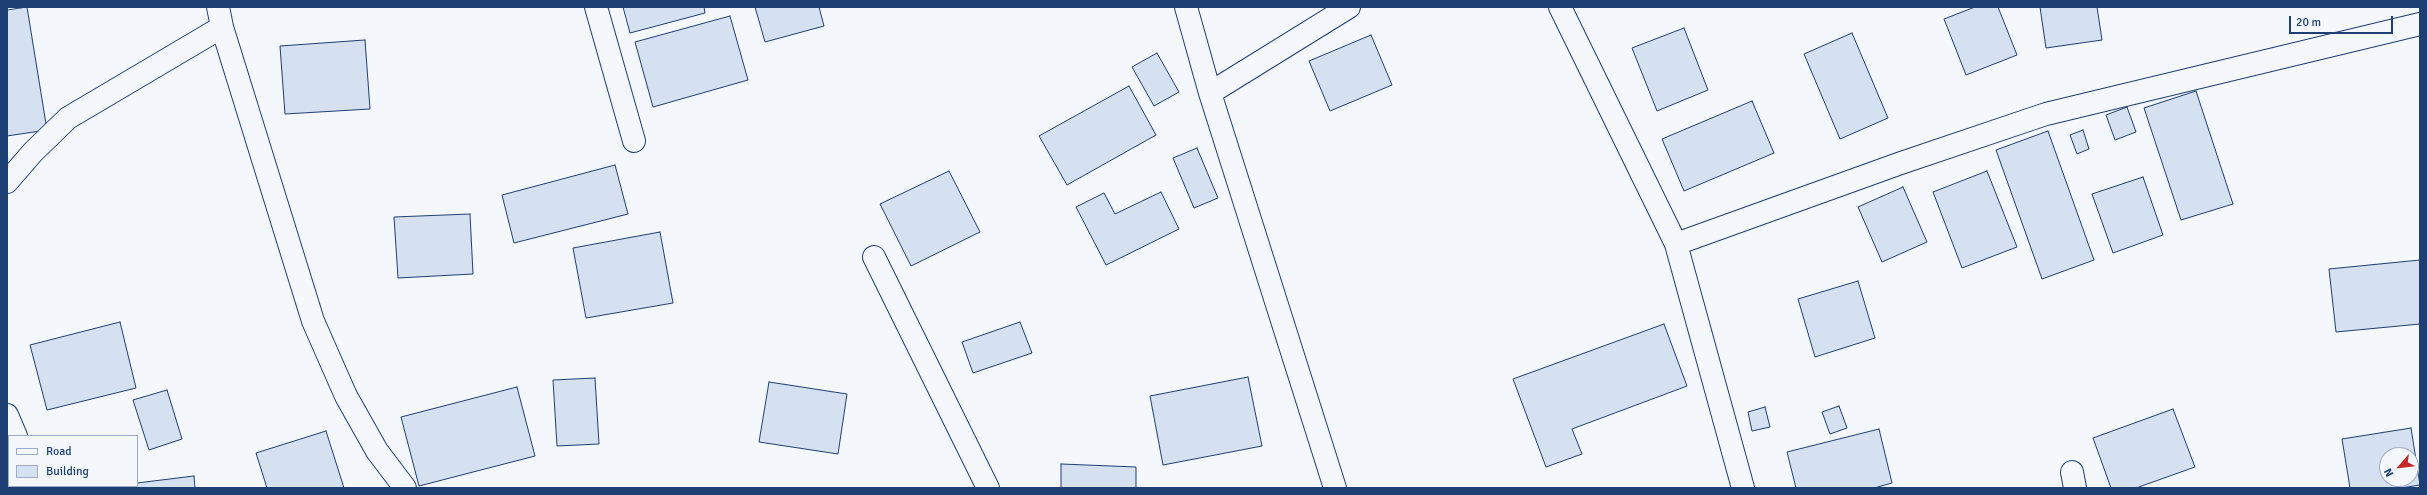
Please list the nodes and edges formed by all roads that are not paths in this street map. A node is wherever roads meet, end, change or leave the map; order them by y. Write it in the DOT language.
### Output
graph roads {
  1 [pos="596,7"];
  2 [pos="1186,7"];
  3 [pos="1349,7"];
  4 [pos="1560,7"];
  5 [pos="220,17"];
  6 [pos="2420,24"];
  7 [pos="1210,93"];
  8 [pos="634,140"];
  9 [pos="7,182"];
  10 [pos="1676,244"];
  11 [pos="874,257"];
  12 [pos="7,415"];
  13 [pos="16,435"];
  14 [pos="405,488"];
  15 [pos="988,488"];
  16 [pos="1335,488"];
  17 [pos="1743,488"];
  1 -- 8 [label="street"];
  2 -- 7 [label="street"];
  3 -- 7 [label="street"];
  4 -- 10 [label="street"];
  5 -- 9 [label="street"];
  5 -- 14 [label="street"];
  6 -- 10 [label="street"];
  7 -- 16 [label="street"];
  10 -- 17 [label="street"];
  11 -- 15 [label="street"];
  12 -- 13 [label="street"];
}
